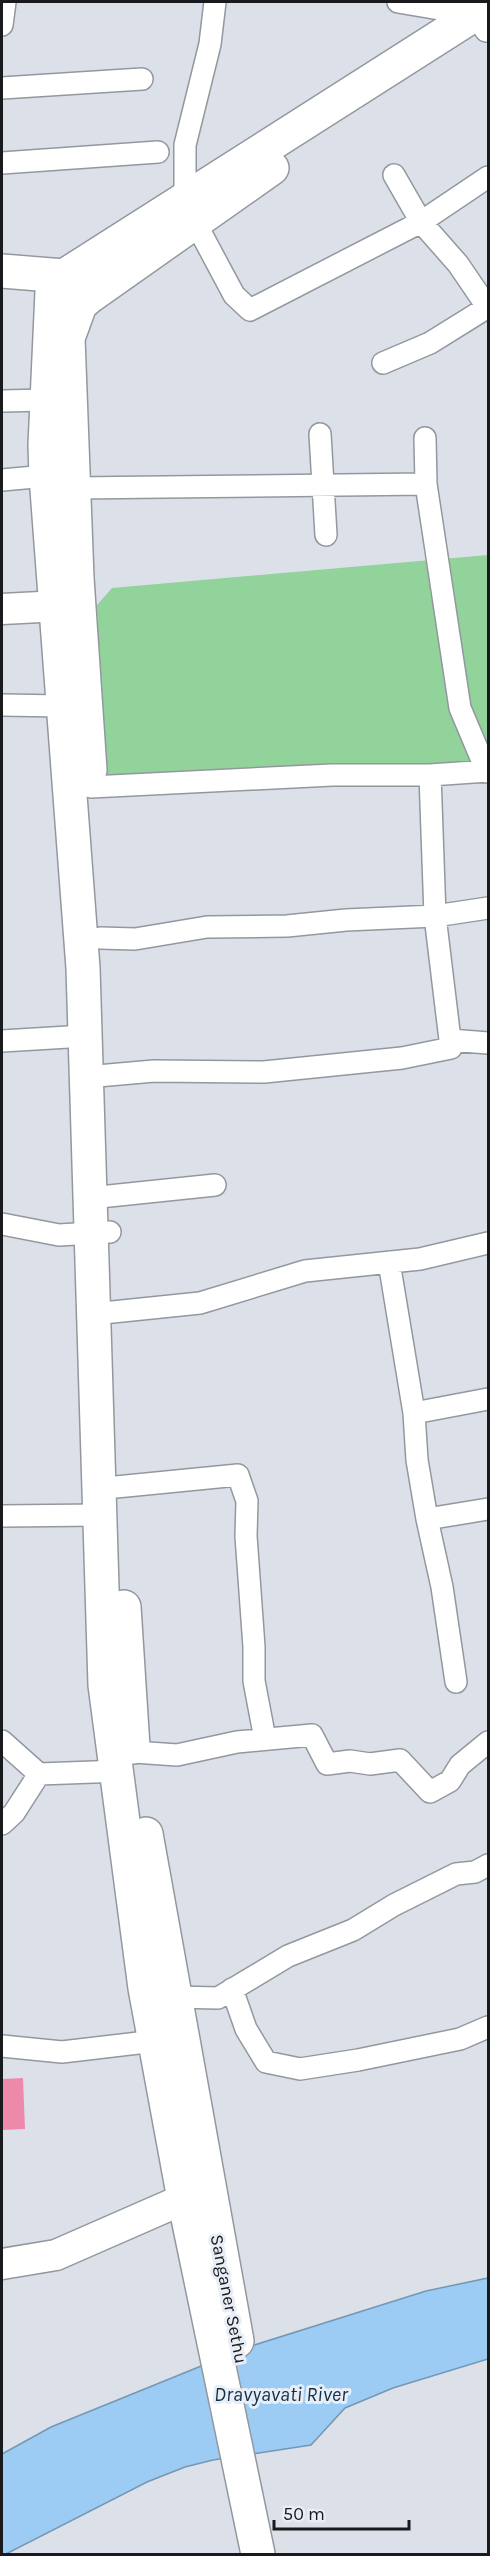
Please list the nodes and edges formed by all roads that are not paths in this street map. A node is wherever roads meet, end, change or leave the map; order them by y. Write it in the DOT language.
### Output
graph roads {
  1 [pos="215,2"];
  2 [pos="398,2"];
  3 [pos="483,17"];
  4 [pos="142,79"];
  5 [pos="2,88"];
  6 [pos="158,152"];
  7 [pos="2,163"];
  8 [pos="394,175"];
  9 [pos="489,177"];
  10 [pos="190,210"];
  11 [pos="422,222"];
  12 [pos="2,271"];
  13 [pos="2,291"];
  14 [pos="71,292"];
  15 [pos="488,307"];
  16 [pos="383,363"];
  17 [pos="47,400"];
  18 [pos="2,402"];
  19 [pos="320,434"];
  20 [pos="425,438"];
  21 [pos="2,480"];
  22 [pos="60,482"];
  23 [pos="426,484"];
  24 [pos="322,485"];
  25 [pos="326,535"];
  26 [pos="2,593"];
  27 [pos="66,597"];
  28 [pos="2,609"];
  29 [pos="2,705"];
  30 [pos="63,706"];
  31 [pos="488,771"];
  32 [pos="430,775"];
  33 [pos="91,787"];
  34 [pos="489,908"];
  35 [pos="435,916"];
  36 [pos="100,938"];
  37 [pos="85,1036"];
  38 [pos="450,1040"];
  39 [pos="2,1041"];
  40 [pos="489,1043"];
  41 [pos="96,1077"];
  42 [pos="215,1185"];
  43 [pos="99,1197"];
  44 [pos="2,1224"];
  45 [pos="100,1232"];
  46 [pos="489,1242"];
  47 [pos="389,1262"];
  48 [pos="103,1313"];
  49 [pos="489,1399"];
  50 [pos="414,1413"];
  51 [pos="116,1487"];
  52 [pos="489,1509"];
  53 [pos="99,1515"];
  54 [pos="2,1516"];
  55 [pos="427,1519"];
  56 [pos="456,1682"];
  57 [pos="265,1739"];
  58 [pos="2,1741"];
  59 [pos="489,1742"];
  60 [pos="124,1765"];
  61 [pos="39,1774"];
  62 [pos="2,1824"];
  63 [pos="489,1865"];
  64 [pos="232,1989"];
  65 [pos="174,1997"];
  66 [pos="489,2027"];
  67 [pos="155,2041"];
  68 [pos="2,2046"];
  69 [pos="196,2192"];
  70 [pos="2,2264"];
  71 [pos="258,2554"];
  72 [pos="276,2554"];
  1 -- 10 [label="street"];
  2 -- 3 [label="street"];
  3 -- 10 [label="main road"];
  4 -- 5 [label="street"];
  6 -- 7 [label="street"];
  8 -- 11 [label="street"];
  9 -- 11 [label="street"];
  10 -- 11 [label="street"];
  10 -- 14 [label="main road"];
  11 -- 15 [label="street"];
  12 -- 14 [label="main road"];
  13 -- 14 [label="main road"];
  14 -- 17 [label="main road"];
  14 -- 22 [label="main road"];
  15 -- 16 [label="street"];
  17 -- 18 [label="street"];
  17 -- 22 [label="main road"];
  19 -- 24 [label="street"];
  20 -- 23 [label="street"];
  21 -- 22 [label="street"];
  22 -- 24 [label="street"];
  22 -- 27 [label="main road"];
  23 -- 24 [label="street"];
  23 -- 31 [label="street"];
  24 -- 25 [label="street"];
  26 -- 27 [label="street"];
  27 -- 28 [label="street"];
  27 -- 30 [label="main road"];
  27 -- 33 [label="main road"];
  29 -- 30 [label="street"];
  30 -- 37 [label="main road"];
  31 -- 32 [label="street"];
  32 -- 33 [label="street"];
  32 -- 35 [label="street"];
  33 -- 36 [label="main road"];
  34 -- 35 [label="street"];
  35 -- 36 [label="street"];
  35 -- 38 [label="street"];
  36 -- 41 [label="main road"];
  37 -- 39 [label="street"];
  37 -- 41 [label="main road"];
  38 -- 40 [label="street"];
  38 -- 41 [label="street"];
  41 -- 43 [label="main road"];
  42 -- 43 [label="street"];
  43 -- 45 [label="main road"];
  44 -- 45 [label="street"];
  45 -- 48 [label="main road"];
  46 -- 47 [label="street"];
  47 -- 48 [label="street"];
  47 -- 50 [label="street"];
  48 -- 51 [label="main road"];
  48 -- 53 [label="main road"];
  49 -- 50 [label="street"];
  50 -- 55 [label="street"];
  51 -- 57 [label="street"];
  51 -- 60 [label="main road"];
  52 -- 55 [label="street"];
  53 -- 54 [label="street"];
  53 -- 60 [label="main road"];
  55 -- 56 [label="street"];
  57 -- 59 [label="street"];
  57 -- 60 [label="street"];
  58 -- 61 [label="street"];
  60 -- 61 [label="street"];
  60 -- 65 [label="main road"];
  60 -- 67 [label="main road"];
  61 -- 62 [label="street"];
  63 -- 64 [label="street"];
  64 -- 65 [label="street"];
  64 -- 66 [label="street"];
  65 -- 69 [label="main road"];
  67 -- 68 [label="street"];
  67 -- 69 [label="main road"];
  69 -- 70 [label="street"];
  69 -- 71 [label="main road, Sanganer Sethu"];
  69 -- 72 [label="main road, Sanganer Sethu"];
}
